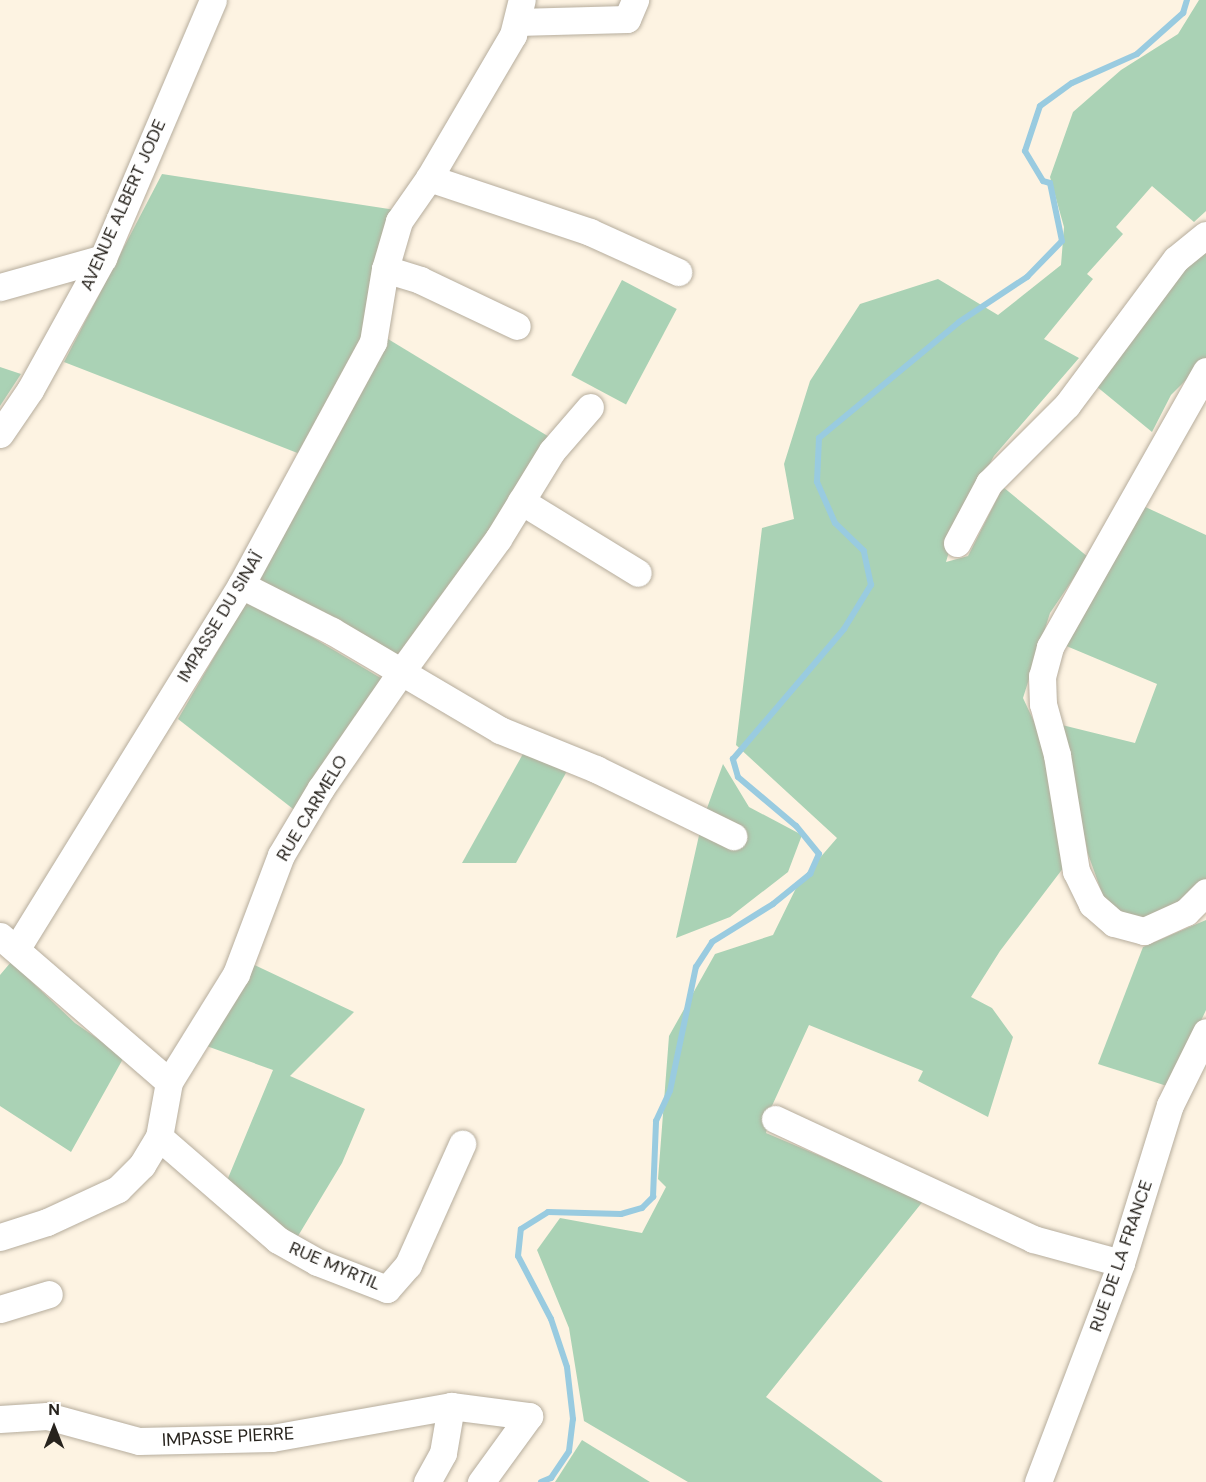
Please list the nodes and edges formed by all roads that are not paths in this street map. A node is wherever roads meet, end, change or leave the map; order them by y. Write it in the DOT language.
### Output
graph roads {
  1 [pos="213,0"];
  2 [pos="635,0"];
  3 [pos="519,11"];
  4 [pos="429,178"];
  5 [pos="1206,235"];
  6 [pos="103,258"];
  7 [pos="385,269"];
  8 [pos="678,272"];
  9 [pos="0,287"];
  10 [pos="517,326"];
  11 [pos="1206,371"];
  12 [pos="590,407"];
  13 [pos="0,434"];
  14 [pos="521,501"];
  15 [pos="957,543"];
  16 [pos="638,573"];
  17 [pos="241,585"];
  18 [pos="401,672"];
  19 [pos="733,836"];
  20 [pos="1206,892"];
  21 [pos="8,942"];
  22 [pos="1206,1032"];
  23 [pos="168,1082"];
  24 [pos="775,1119"];
  25 [pos="159,1137"];
  26 [pos="462,1144"];
  27 [pos="0,1237"];
  28 [pos="1121,1263"];
  29 [pos="49,1294"];
  30 [pos="0,1309"];
  31 [pos="451,1406"];
  32 [pos="0,1419"];
  33 [pos="427,1482"];
  34 [pos="481,1482"];
  35 [pos="1038,1482"];
  1 -- 6 [label="street, AVENUE ALBERT JODE"];
  2 -- 3 [label="street"];
  3 -- 4 [label="street, IMPASSE DU SINAÏ"];
  4 -- 7 [label="street, IMPASSE DU SINAÏ"];
  4 -- 8 [label="street"];
  5 -- 15 [label="street"];
  6 -- 9 [label="street"];
  6 -- 13 [label="street, AVENUE ALBERT JODE"];
  7 -- 10 [label="street"];
  7 -- 17 [label="street, IMPASSE DU SINAÏ"];
  11 -- 20 [label="street"];
  12 -- 14 [label="street, RUE CARMELO"];
  14 -- 16 [label="street"];
  14 -- 18 [label="street, RUE CARMELO"];
  17 -- 18 [label="street"];
  17 -- 21 [label="street, IMPASSE DU SINAÏ"];
  18 -- 19 [label="street"];
  18 -- 23 [label="street, RUE CARMELO"];
  21 -- 23 [label="street"];
  22 -- 28 [label="street, RUE DE LA FRANCE"];
  23 -- 25 [label="street, RUE CARMELO"];
  24 -- 28 [label="street"];
  25 -- 26 [label="street, RUE MYRTIL"];
  25 -- 27 [label="street, RUE CARMELO"];
  28 -- 35 [label="street, RUE DE LA FRANCE"];
  29 -- 30 [label="street"];
  31 -- 32 [label="street, IMPASSE PIERRE"];
  31 -- 33 [label="street"];
  31 -- 34 [label="street, IMPASSE PIERRE"];
}
